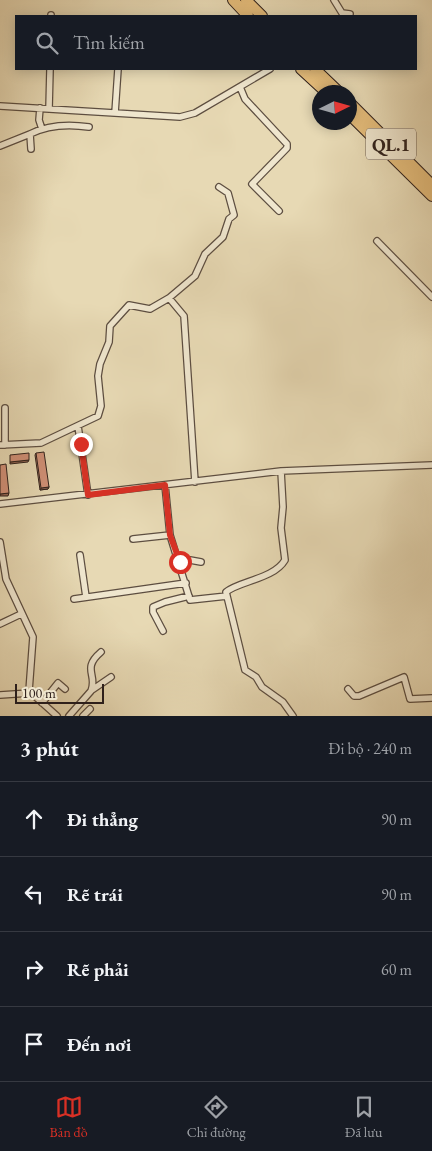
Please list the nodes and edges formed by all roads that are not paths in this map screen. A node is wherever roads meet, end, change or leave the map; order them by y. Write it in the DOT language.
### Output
graph roads {
  1 [pos="232,0"];
  2 [pos="246,0"];
  3 [pos="334,0"];
  4 [pos="350,14"];
  5 [pos="247,15"];
  6 [pos="261,15"];
  7 [pos="50,70"];
  8 [pos="118,70"];
  9 [pos="268,70"];
  10 [pos="302,70"];
  11 [pos="316,70"];
  12 [pos="318,85"];
  13 [pos="332,85"];
  14 [pos="240,87"];
  15 [pos="0,106"];
  16 [pos="49,108"];
  17 [pos="357,110"];
  18 [pos="116,112"];
  19 [pos="40,114"];
  20 [pos="357,122"];
  21 [pos="89,127"];
  22 [pos="42,129"];
  23 [pos="30,134"];
  24 [pos="0,146"];
  25 [pos="31,149"];
  26 [pos="432,185"];
  27 [pos="219,187"];
  28 [pos="432,196"];
  29 [pos="279,211"];
  30 [pos="377,241"];
  31 [pos="432,297"];
  32 [pos="169,298"];
  33 [pos="5,408"];
  34 [pos="78,426"];
  35 [pos="2,445"];
  36 [pos="432,465"];
  37 [pos="281,471"];
  38 [pos="195,482"];
  39 [pos="165,485"];
  40 [pos="88,495"];
  41 [pos="0,504"];
  42 [pos="170,535"];
  43 [pos="133,539"];
  44 [pos="0,542"];
  45 [pos="80,555"];
  46 [pos="180,562"];
  47 [pos="201,562"];
  48 [pos="186,583"];
  49 [pos="189,596"];
  50 [pos="227,596"];
  51 [pos="86,597"];
  52 [pos="74,598"];
  53 [pos="21,614"];
  54 [pos="0,624"];
  55 [pos="163,631"];
  56 [pos="101,652"];
  57 [pos="111,677"];
  58 [pos="65,688"];
  59 [pos="348,689"];
  60 [pos="91,691"];
  61 [pos="30,693"];
  62 [pos="0,695"];
  63 [pos="432,698"];
  64 [pos="42,703"];
  65 [pos="90,709"];
  66 [pos="57,716"];
  67 [pos="69,716"];
  68 [pos="83,716"];
  69 [pos="293,716"];
  1 -- 5 [label="highway"];
  2 -- 6 [label="highway"];
  3 -- 4 [label="street"];
  7 -- 16 [label="street"];
  8 -- 18 [label="street"];
  9 -- 14 [label="street"];
  10 -- 12 [label="highway"];
  11 -- 13 [label="highway"];
  14 -- 18 [label="street"];
  14 -- 29 [label="street"];
  15 -- 19 [label="street"];
  16 -- 18 [label="street"];
  16 -- 19 [label="street"];
  17 -- 26 [label="highway, QL.1"];
  19 -- 22 [label="street"];
  20 -- 28 [label="highway, QL.1"];
  21 -- 22 [label="street"];
  22 -- 23 [label="street"];
  23 -- 24 [label="street"];
  23 -- 25 [label="street"];
  27 -- 32 [label="street"];
  30 -- 31 [label="street"];
  32 -- 34 [label="street"];
  32 -- 38 [label="street"];
  33 -- 35 [label="street"];
  34 -- 35 [label="street"];
  34 -- 40 [label="street"];
  36 -- 37 [label="street"];
  37 -- 38 [label="street"];
  37 -- 50 [label="street"];
  38 -- 39 [label="street"];
  39 -- 40 [label="street"];
  39 -- 42 [label="street"];
  40 -- 41 [label="street"];
  42 -- 43 [label="street"];
  42 -- 46 [label="street"];
  44 -- 53 [label="street"];
  45 -- 51 [label="street"];
  46 -- 47 [label="street"];
  46 -- 48 [label="street"];
  48 -- 49 [label="street"];
  48 -- 51 [label="street"];
  49 -- 50 [label="street"];
  49 -- 55 [label="street"];
  50 -- 69 [label="street"];
  51 -- 52 [label="street"];
  53 -- 54 [label="street"];
  53 -- 61 [label="street"];
  56 -- 60 [label="street"];
  57 -- 60 [label="street"];
  58 -- 64 [label="street"];
  59 -- 63 [label="street"];
  60 -- 67 [label="street"];
  61 -- 62 [label="street"];
  61 -- 64 [label="street"];
  64 -- 66 [label="street"];
  65 -- 68 [label="street"];
}
